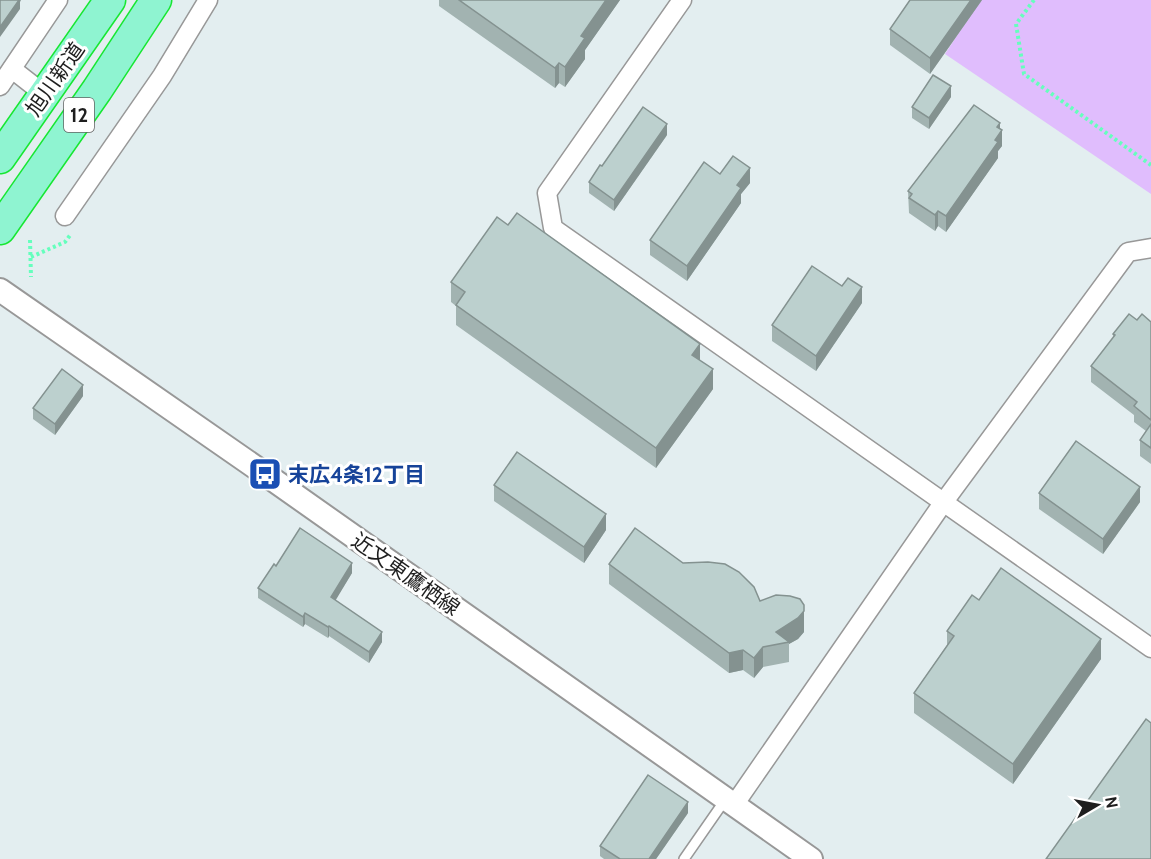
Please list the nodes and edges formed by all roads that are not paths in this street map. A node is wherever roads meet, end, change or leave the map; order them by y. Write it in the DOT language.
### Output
graph roads {
  1 [pos="58,0"];
  2 [pos="110,0"];
  3 [pos="156,0"];
  4 [pos="208,0"];
  5 [pos="682,0"];
  6 [pos="12,69"];
  7 [pos="0,86"];
  8 [pos="44,94"];
  9 [pos="0,158"];
  10 [pos="65,216"];
  11 [pos="0,229"];
  12 [pos="1151,248"];
  13 [pos="0,290"];
  14 [pos="943,503"];
  15 [pos="1151,648"];
  16 [pos="730,802"];
  17 [pos="684,859"];
  18 [pos="811,859"];
  1 -- 6 [label="street"];
  2 -- 8 [label="highway, 旭川新道 / 12"];
  3 -- 11 [label="highway, 旭川新道 / 12"];
  4 -- 10 [label="street"];
  5 -- 14 [label="street"];
  6 -- 7 [label="street"];
  6 -- 8 [label="street"];
  8 -- 9 [label="highway, 旭川新道 / 12"];
  12 -- 14 [label="street"];
  13 -- 16 [label="street, 近文東鷹栖線"];
  14 -- 15 [label="street"];
  14 -- 16 [label="street"];
  16 -- 17 [label="lane"];
  16 -- 18 [label="street, 近文東鷹栖線"];
}
